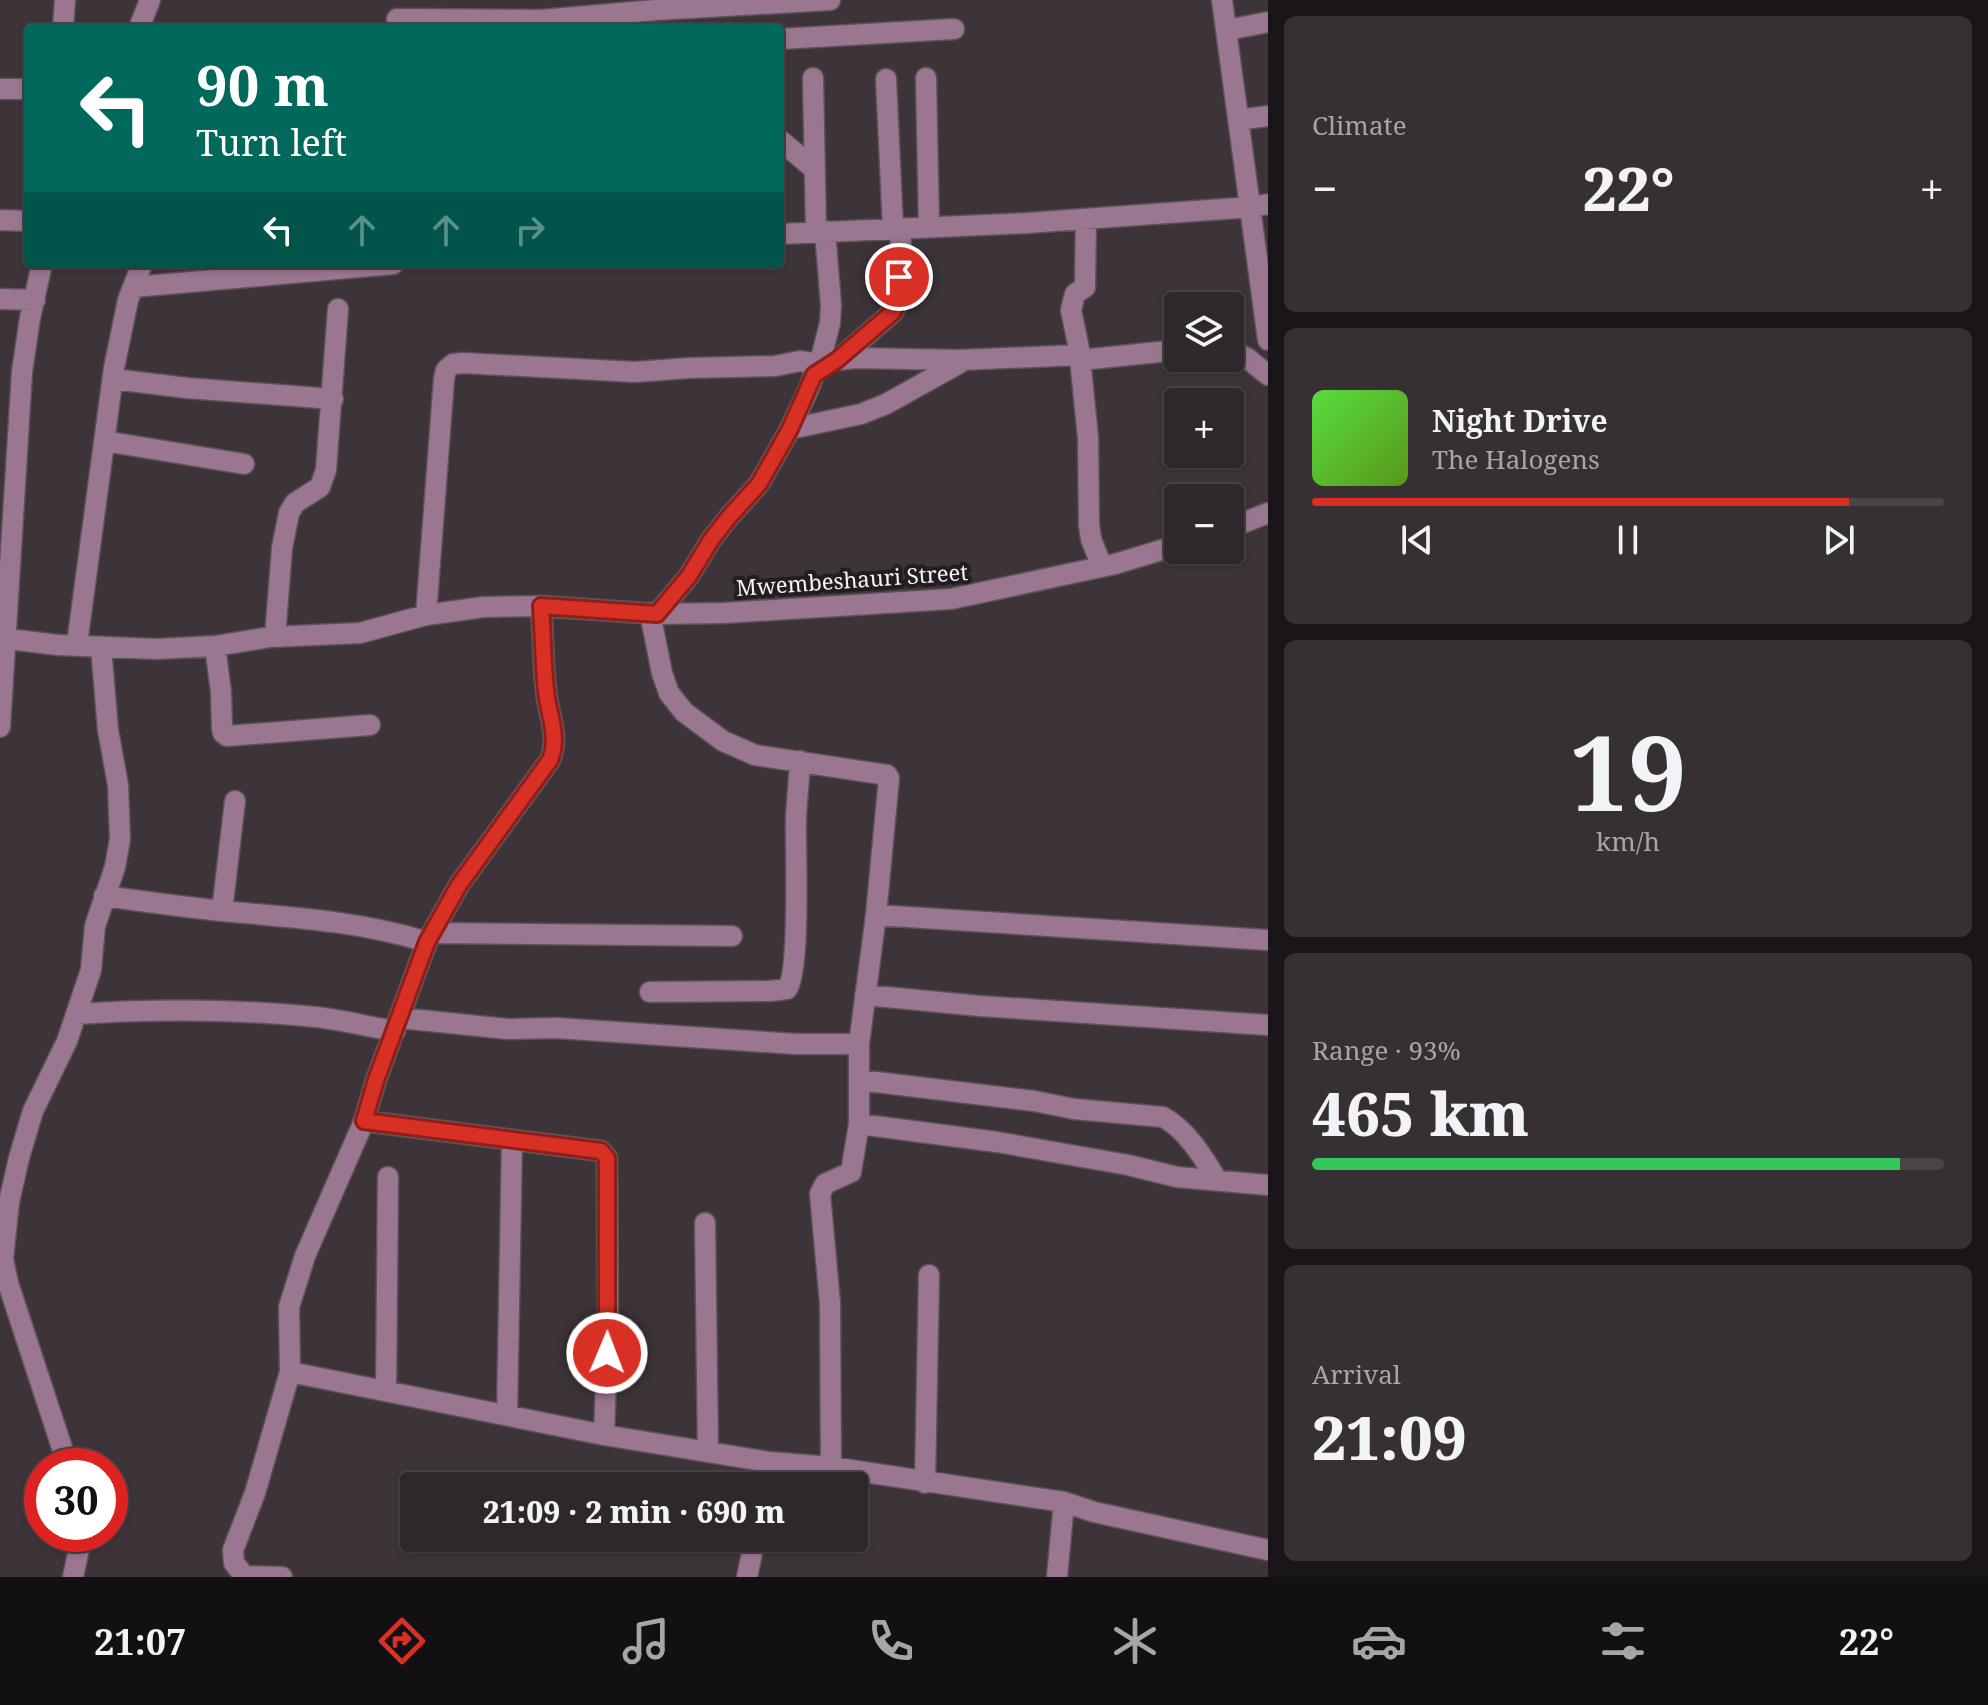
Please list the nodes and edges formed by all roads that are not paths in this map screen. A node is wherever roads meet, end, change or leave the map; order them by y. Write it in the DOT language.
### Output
graph roads {
  1 [pos="65,0"];
  2 [pos="150,0"];
  3 [pos="830,0"];
  4 [pos="1222,0"];
  5 [pos="733,4"];
  6 [pos="656,5"];
  7 [pos="397,16"];
  8 [pos="1268,22"];
  9 [pos="63,24"];
  10 [pos="141,24"];
  11 [pos="954,29"];
  12 [pos="1227,30"];
  13 [pos="784,39"];
  14 [pos="813,78"];
  15 [pos="926,78"];
  16 [pos="886,79"];
  17 [pos="0,89"];
  18 [pos="24,89"];
  19 [pos="1268,116"];
  20 [pos="1238,120"];
  21 [pos="784,143"];
  22 [pos="813,168"];
  23 [pos="1260,205"];
  24 [pos="1086,219"];
  25 [pos="0,220"];
  26 [pos="24,221"];
  27 [pos="929,227"];
  28 [pos="897,228"];
  29 [pos="821,231"];
  30 [pos="784,234"];
  31 [pos="41,268"];
  32 [pos="141,268"];
  33 [pos="348,268"];
  34 [pos="134,287"];
  35 [pos="0,299"];
  36 [pos="35,300"];
  37 [pos="338,309"];
  38 [pos="1268,340"];
  39 [pos="1164,351"];
  40 [pos="1080,357"];
  41 [pos="1244,357"];
  42 [pos="965,360"];
  43 [pos="823,366"];
  44 [pos="1268,375"];
  45 [pos="113,379"];
  46 [pos="333,399"];
  47 [pos="790,429"];
  48 [pos="104,441"];
  49 [pos="244,464"];
  50 [pos="1268,513"];
  51 [pos="1244,522"];
  52 [pos="1164,549"];
  53 [pos="1102,567"];
  54 [pos="541,606"];
  55 [pos="654,613"];
  56 [pos="426,615"];
  57 [pos="275,637"];
  58 [pos="3,639"];
  59 [pos="77,644"];
  60 [pos="215,646"];
  61 [pos="101,647"];
  62 [pos="370,725"];
  63 [pos="0,727"];
  64 [pos="800,761"];
  65 [pos="235,801"];
  66 [pos="104,896"];
  67 [pos="222,911"];
  68 [pos="876,915"];
  69 [pos="732,936"];
  70 [pos="430,937"];
  71 [pos="1268,940"];
  72 [pos="650,992"];
  73 [pos="865,995"];
  74 [pos="76,1014"];
  75 [pos="398,1025"];
  76 [pos="1268,1025"];
  77 [pos="859,1044"];
  78 [pos="859,1080"];
  79 [pos="364,1121"];
  80 [pos="859,1124"];
  81 [pos="512,1140"];
  82 [pos="388,1177"];
  83 [pos="1217,1180"];
  84 [pos="1268,1185"];
  85 [pos="705,1223"];
  86 [pos="929,1275"];
  87 [pos="290,1372"];
  88 [pos="386,1390"];
  89 [pos="507,1415"];
  90 [pos="604,1435"];
  91 [pos="62,1448"];
  92 [pos="708,1452"];
  93 [pos="769,1462"];
  94 [pos="831,1467"];
  95 [pos="767,1472"];
  96 [pos="925,1483"];
  97 [pos="1064,1502"];
  98 [pos="1268,1550"];
  99 [pos="78,1552"];
  100 [pos="752,1552"];
  101 [pos="245,1576"];
  102 [pos="73,1577"];
  103 [pos="282,1577"];
  104 [pos="747,1577"];
  105 [pos="1057,1577"];
  1 -- 9 [label="street"];
  2 -- 10 [label="street"];
  3 -- 5 [label="street"];
  4 -- 12 [label="street"];
  5 -- 6 [label="street"];
  6 -- 7 [label="street"];
  8 -- 12 [label="street"];
  11 -- 13 [label="street"];
  12 -- 20 [label="street"];
  14 -- 22 [label="street"];
  15 -- 27 [label="street"];
  16 -- 28 [label="street"];
  17 -- 18 [label="street"];
  19 -- 20 [label="street"];
  20 -- 23 [label="street"];
  21 -- 22 [label="street"];
  22 -- 29 [label="street"];
  23 -- 24 [label="street"];
  23 -- 38 [label="street"];
  24 -- 27 [label="street"];
  24 -- 40 [label="street"];
  25 -- 26 [label="street"];
  27 -- 28 [label="street"];
  28 -- 29 [label="street"];
  28 -- 43 [label="street"];
  29 -- 30 [label="street"];
  29 -- 43 [label="street"];
  31 -- 36 [label="street"];
  32 -- 34 [label="street"];
  33 -- 34 [label="street"];
  34 -- 45 [label="street"];
  35 -- 36 [label="street"];
  36 -- 58 [label="street"];
  37 -- 46 [label="street"];
  39 -- 40 [label="street"];
  40 -- 42 [label="street"];
  40 -- 53 [label="street"];
  41 -- 44 [label="street"];
  42 -- 43 [label="street"];
  42 -- 47 [label="street"];
  43 -- 47 [label="street"];
  43 -- 56 [label="street"];
  45 -- 46 [label="street"];
  45 -- 48 [label="street"];
  46 -- 57 [label="street"];
  47 -- 55 [label="street"];
  48 -- 49 [label="street"];
  48 -- 59 [label="street"];
  50 -- 51 [label="street"];
  52 -- 53 [label="street, Mwembeshauri Street"];
  53 -- 55 [label="street, Mwembeshauri Street"];
  54 -- 55 [label="street, Mwembeshauri Street"];
  54 -- 56 [label="street, Mwembeshauri Street"];
  54 -- 70 [label="street"];
  55 -- 64 [label="street"];
  56 -- 57 [label="street, Mwembeshauri Street"];
  57 -- 60 [label="street, Mwembeshauri Street"];
  58 -- 59 [label="street, Mwembeshauri Street"];
  58 -- 63 [label="street"];
  59 -- 61 [label="street, Mwembeshauri Street"];
  60 -- 61 [label="street, Mwembeshauri Street"];
  60 -- 62 [label="street"];
  61 -- 66 [label="street"];
  64 -- 68 [label="street"];
  64 -- 72 [label="street"];
  65 -- 67 [label="street"];
  66 -- 67 [label="street"];
  66 -- 74 [label="street"];
  67 -- 70 [label="street"];
  68 -- 71 [label="street"];
  68 -- 73 [label="street"];
  69 -- 70 [label="street"];
  70 -- 75 [label="street"];
  73 -- 76 [label="street"];
  73 -- 77 [label="street"];
  74 -- 75 [label="street"];
  74 -- 91 [label="street"];
  75 -- 77 [label="street"];
  75 -- 79 [label="street"];
  77 -- 78 [label="street"];
  78 -- 80 [label="street"];
  78 -- 83 [label="street"];
  79 -- 81 [label="street"];
  79 -- 87 [label="street"];
  80 -- 83 [label="street"];
  80 -- 94 [label="street"];
  81 -- 89 [label="street"];
  81 -- 90 [label="street"];
  82 -- 88 [label="street"];
  83 -- 84 [label="street"];
  85 -- 92 [label="street"];
  86 -- 96 [label="street"];
  87 -- 88 [label="street"];
  87 -- 101 [label="street"];
  88 -- 89 [label="street"];
  89 -- 90 [label="street"];
  90 -- 92 [label="street"];
  92 -- 93 [label="street"];
  93 -- 94 [label="street"];
  93 -- 95 [label="street"];
  94 -- 96 [label="street"];
  96 -- 97 [label="street"];
  97 -- 98 [label="street"];
  97 -- 105 [label="street"];
  99 -- 102 [label="street"];
  100 -- 104 [label="street"];
  101 -- 103 [label="street"];
}
